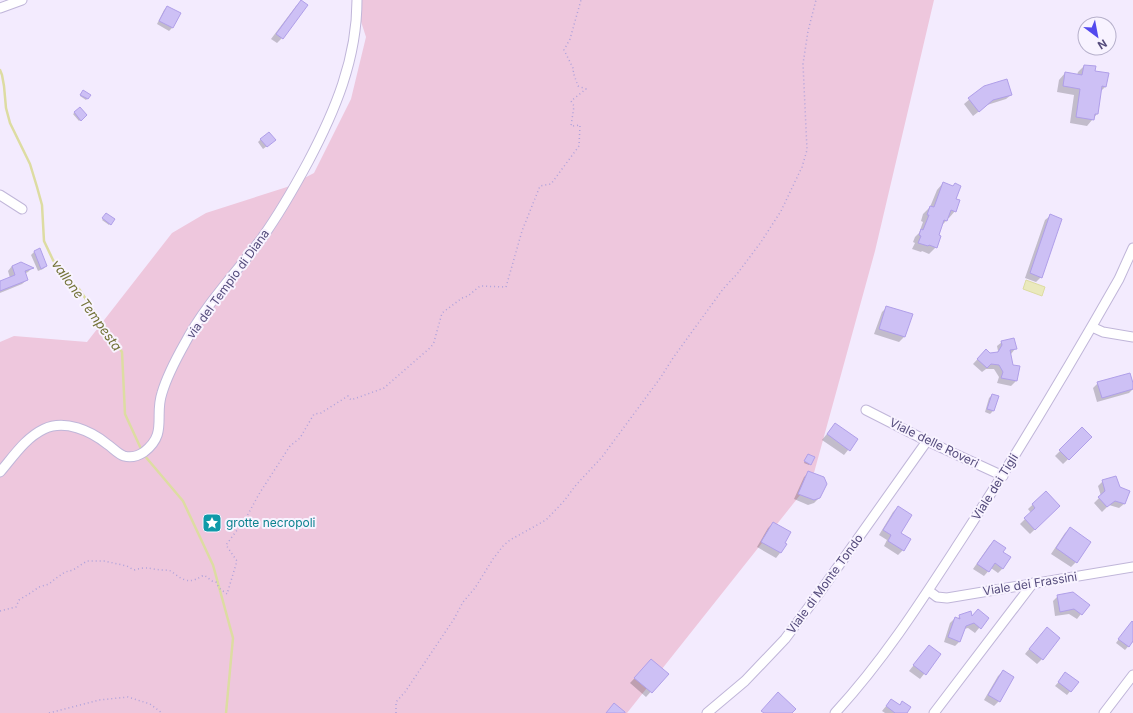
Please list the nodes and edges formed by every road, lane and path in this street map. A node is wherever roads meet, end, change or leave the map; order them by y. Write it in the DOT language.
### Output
graph roads {
  1 [pos="22,0"];
  2 [pos="358,0"];
  3 [pos="581,0"];
  4 [pos="816,0"];
  5 [pos="0,8"];
  6 [pos="0,195"];
  7 [pos="22,209"];
  8 [pos="1133,248"];
  9 [pos="1092,327"];
  10 [pos="1133,337"];
  11 [pos="866,410"];
  12 [pos="927,441"];
  13 [pos="0,472"];
  14 [pos="1002,476"];
  15 [pos="1133,567"];
  16 [pos="1032,584"];
  17 [pos="929,591"];
  18 [pos="0,611"];
  19 [pos="1133,675"];
  20 [pos="49,713"];
  21 [pos="162,713"];
  22 [pos="396,713"];
  23 [pos="707,713"];
  24 [pos="836,713"];
  25 [pos="934,713"];
  26 [pos="1104,713"];
  1 -- 5 [label="street"];
  2 -- 13 [label="street, via del Tempio di Diana"];
  3 -- 18 [label="path"];
  4 -- 22 [label="path"];
  6 -- 7 [label="street"];
  8 -- 9 [label="street, Viale dei Tigli"];
  9 -- 10 [label="street"];
  9 -- 14 [label="street, Viale dei Tigli"];
  11 -- 12 [label="street, Viale delle Roveri"];
  12 -- 14 [label="street, Viale delle Roveri"];
  12 -- 23 [label="street, Viale di Monte Tondo"];
  14 -- 17 [label="street, Viale dei Tigli"];
  15 -- 16 [label="street, Viale dei Frassini"];
  16 -- 17 [label="street, Viale dei Frassini"];
  16 -- 25 [label="street"];
  17 -- 24 [label="street, Viale dei Tigli"];
  19 -- 26 [label="street"];
  20 -- 21 [label="path"];
}
